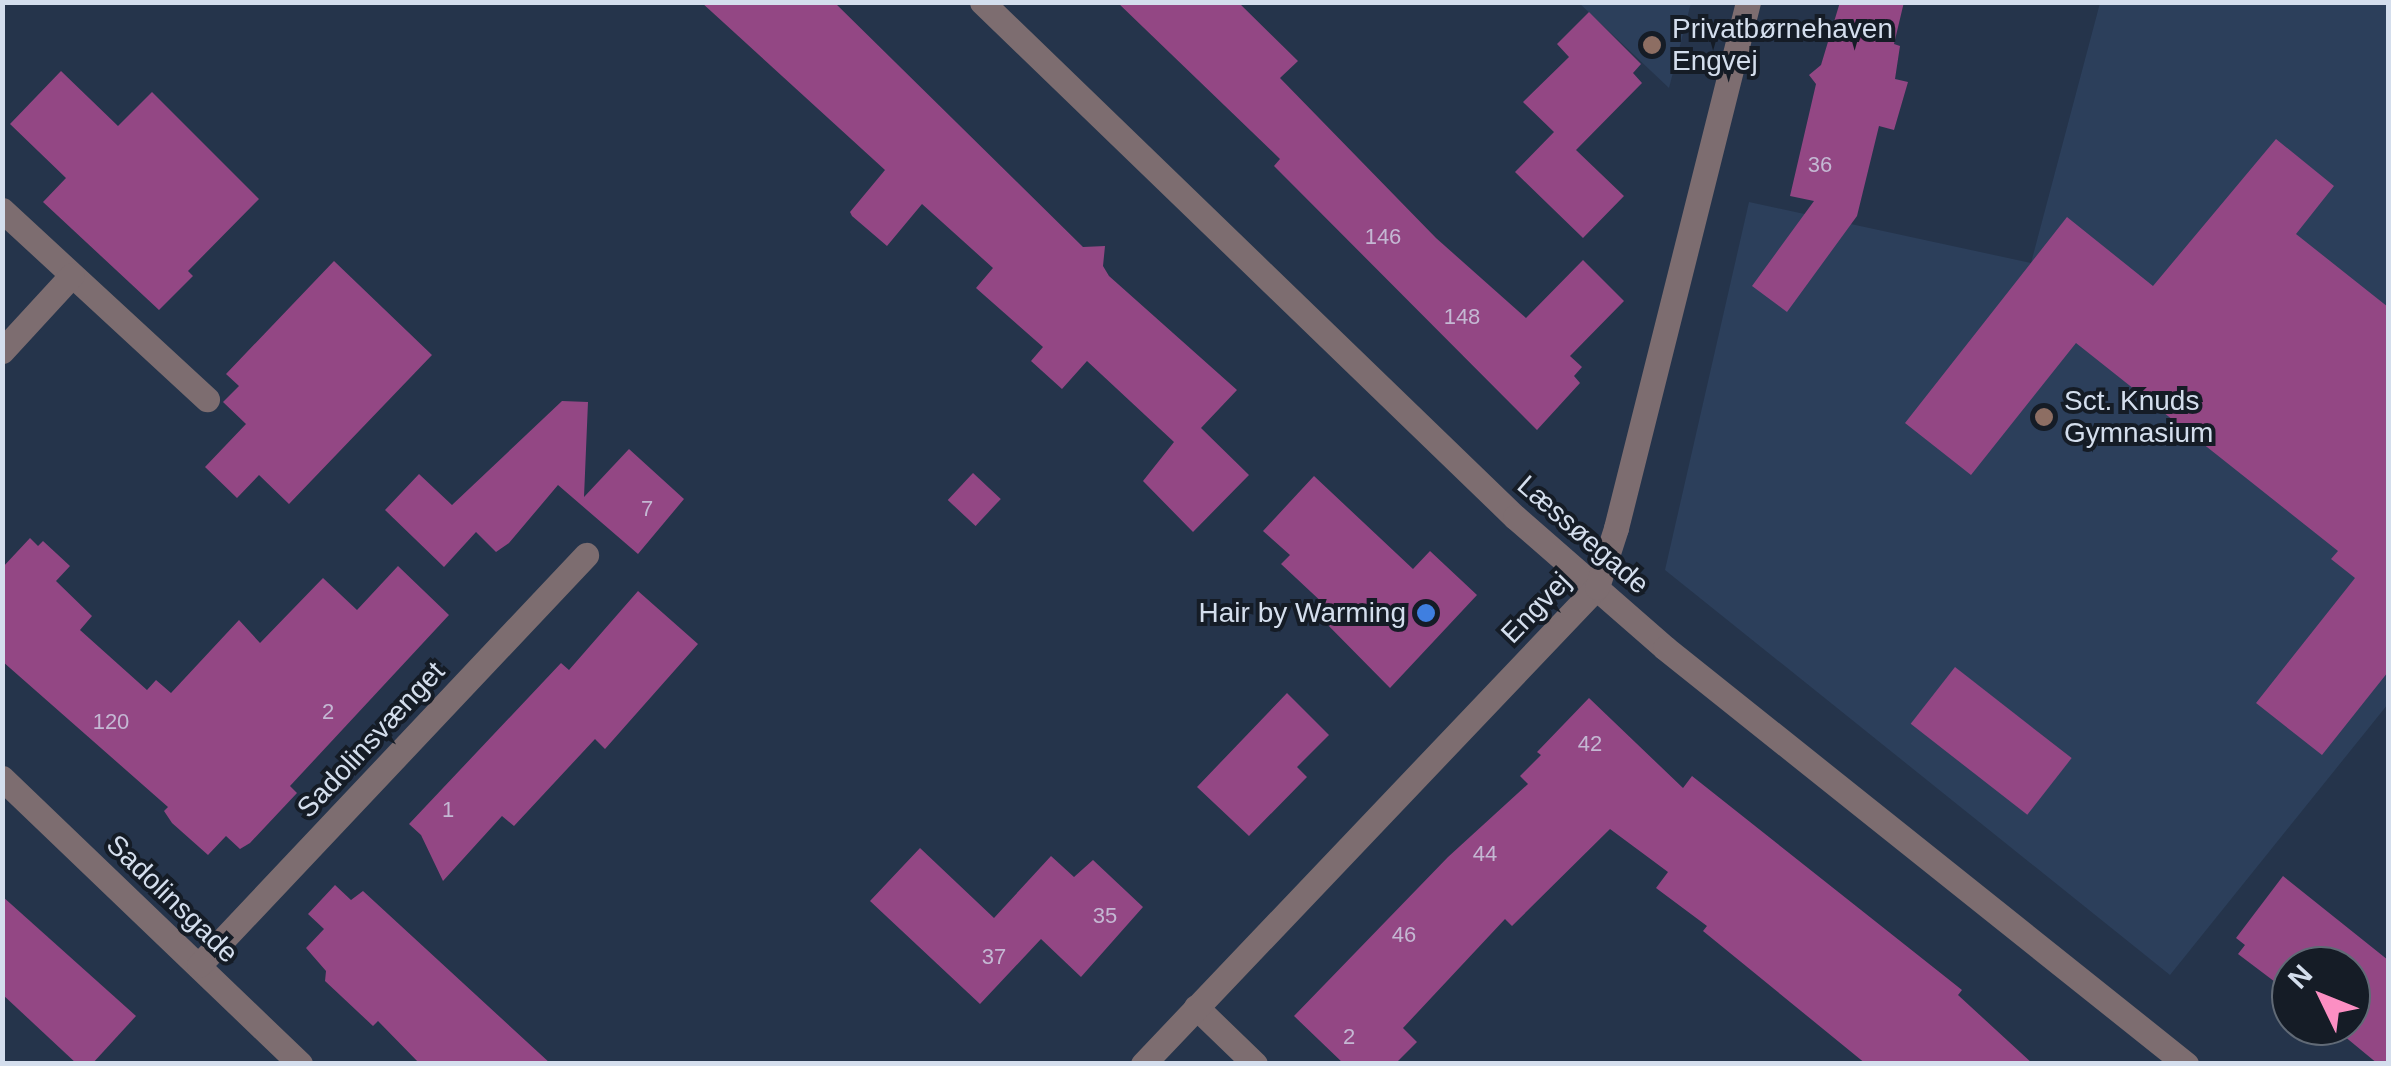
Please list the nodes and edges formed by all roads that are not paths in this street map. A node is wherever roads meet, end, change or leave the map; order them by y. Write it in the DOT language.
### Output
graph roads {
  1 [pos="982,2"];
  2 [pos="1748,2"];
  3 [pos="2,210"];
  4 [pos="72,275"];
  5 [pos="2,351"];
  6 [pos="207,399"];
  7 [pos="586,555"];
  8 [pos="1597,587"];
  9 [pos="2,778"];
  10 [pos="199,966"];
  11 [pos="1196,1007"];
  12 [pos="300,1064"];
  13 [pos="1142,1064"];
  14 [pos="1256,1064"];
  15 [pos="2186,1064"];
  1 -- 8 [label="street, Læssøegade"];
  2 -- 8 [label="street, Engvej"];
  3 -- 4 [label="street"];
  4 -- 5 [label="street"];
  4 -- 6 [label="street"];
  7 -- 10 [label="street, Sadolinsvænget"];
  8 -- 11 [label="street, Engvej"];
  8 -- 15 [label="street, Læssøegade"];
  9 -- 10 [label="street, Sadolinsgade"];
  10 -- 12 [label="street, Sadolinsgade"];
  11 -- 13 [label="street, Engvej"];
  11 -- 14 [label="street"];
}
